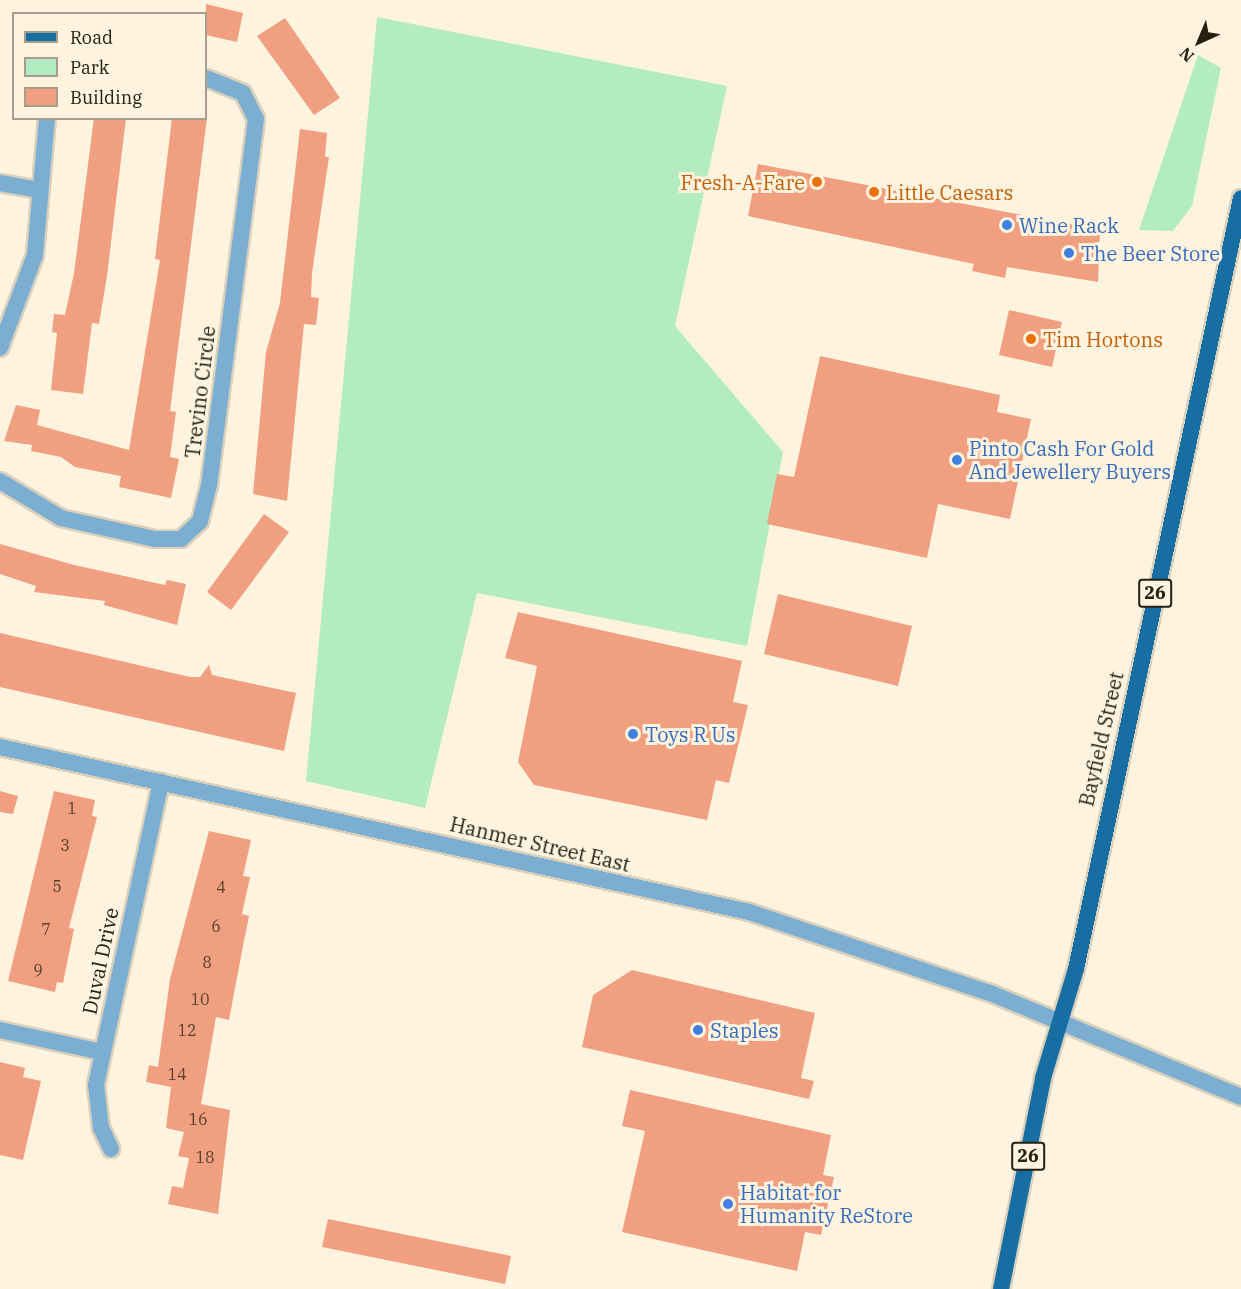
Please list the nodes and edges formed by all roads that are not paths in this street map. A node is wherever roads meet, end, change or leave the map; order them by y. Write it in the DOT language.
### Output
graph roads {
  1 [pos="207,78"];
  2 [pos="47,120"];
  3 [pos="0,183"];
  4 [pos="38,190"];
  5 [pos="1241,198"];
  6 [pos="0,348"];
  7 [pos="0,481"];
  8 [pos="0,747"];
  9 [pos="161,782"];
  10 [pos="1059,1024"];
  11 [pos="0,1030"];
  12 [pos="102,1052"];
  13 [pos="1241,1097"];
  14 [pos="111,1149"];
  15 [pos="1001,1289"];
  1 -- 7 [label="street, Trevino Circle"];
  2 -- 4 [label="street"];
  3 -- 4 [label="street"];
  4 -- 6 [label="street"];
  5 -- 10 [label="main road, Bayfield Street / 26"];
  8 -- 9 [label="street, Hanmer Street East"];
  9 -- 10 [label="street, Hanmer Street East"];
  9 -- 12 [label="street, Duval Drive"];
  10 -- 13 [label="street, Hanmer Street East"];
  10 -- 15 [label="main road, Bayfield Street / 26"];
  11 -- 12 [label="street"];
  12 -- 14 [label="street, Duval Drive"];
}
